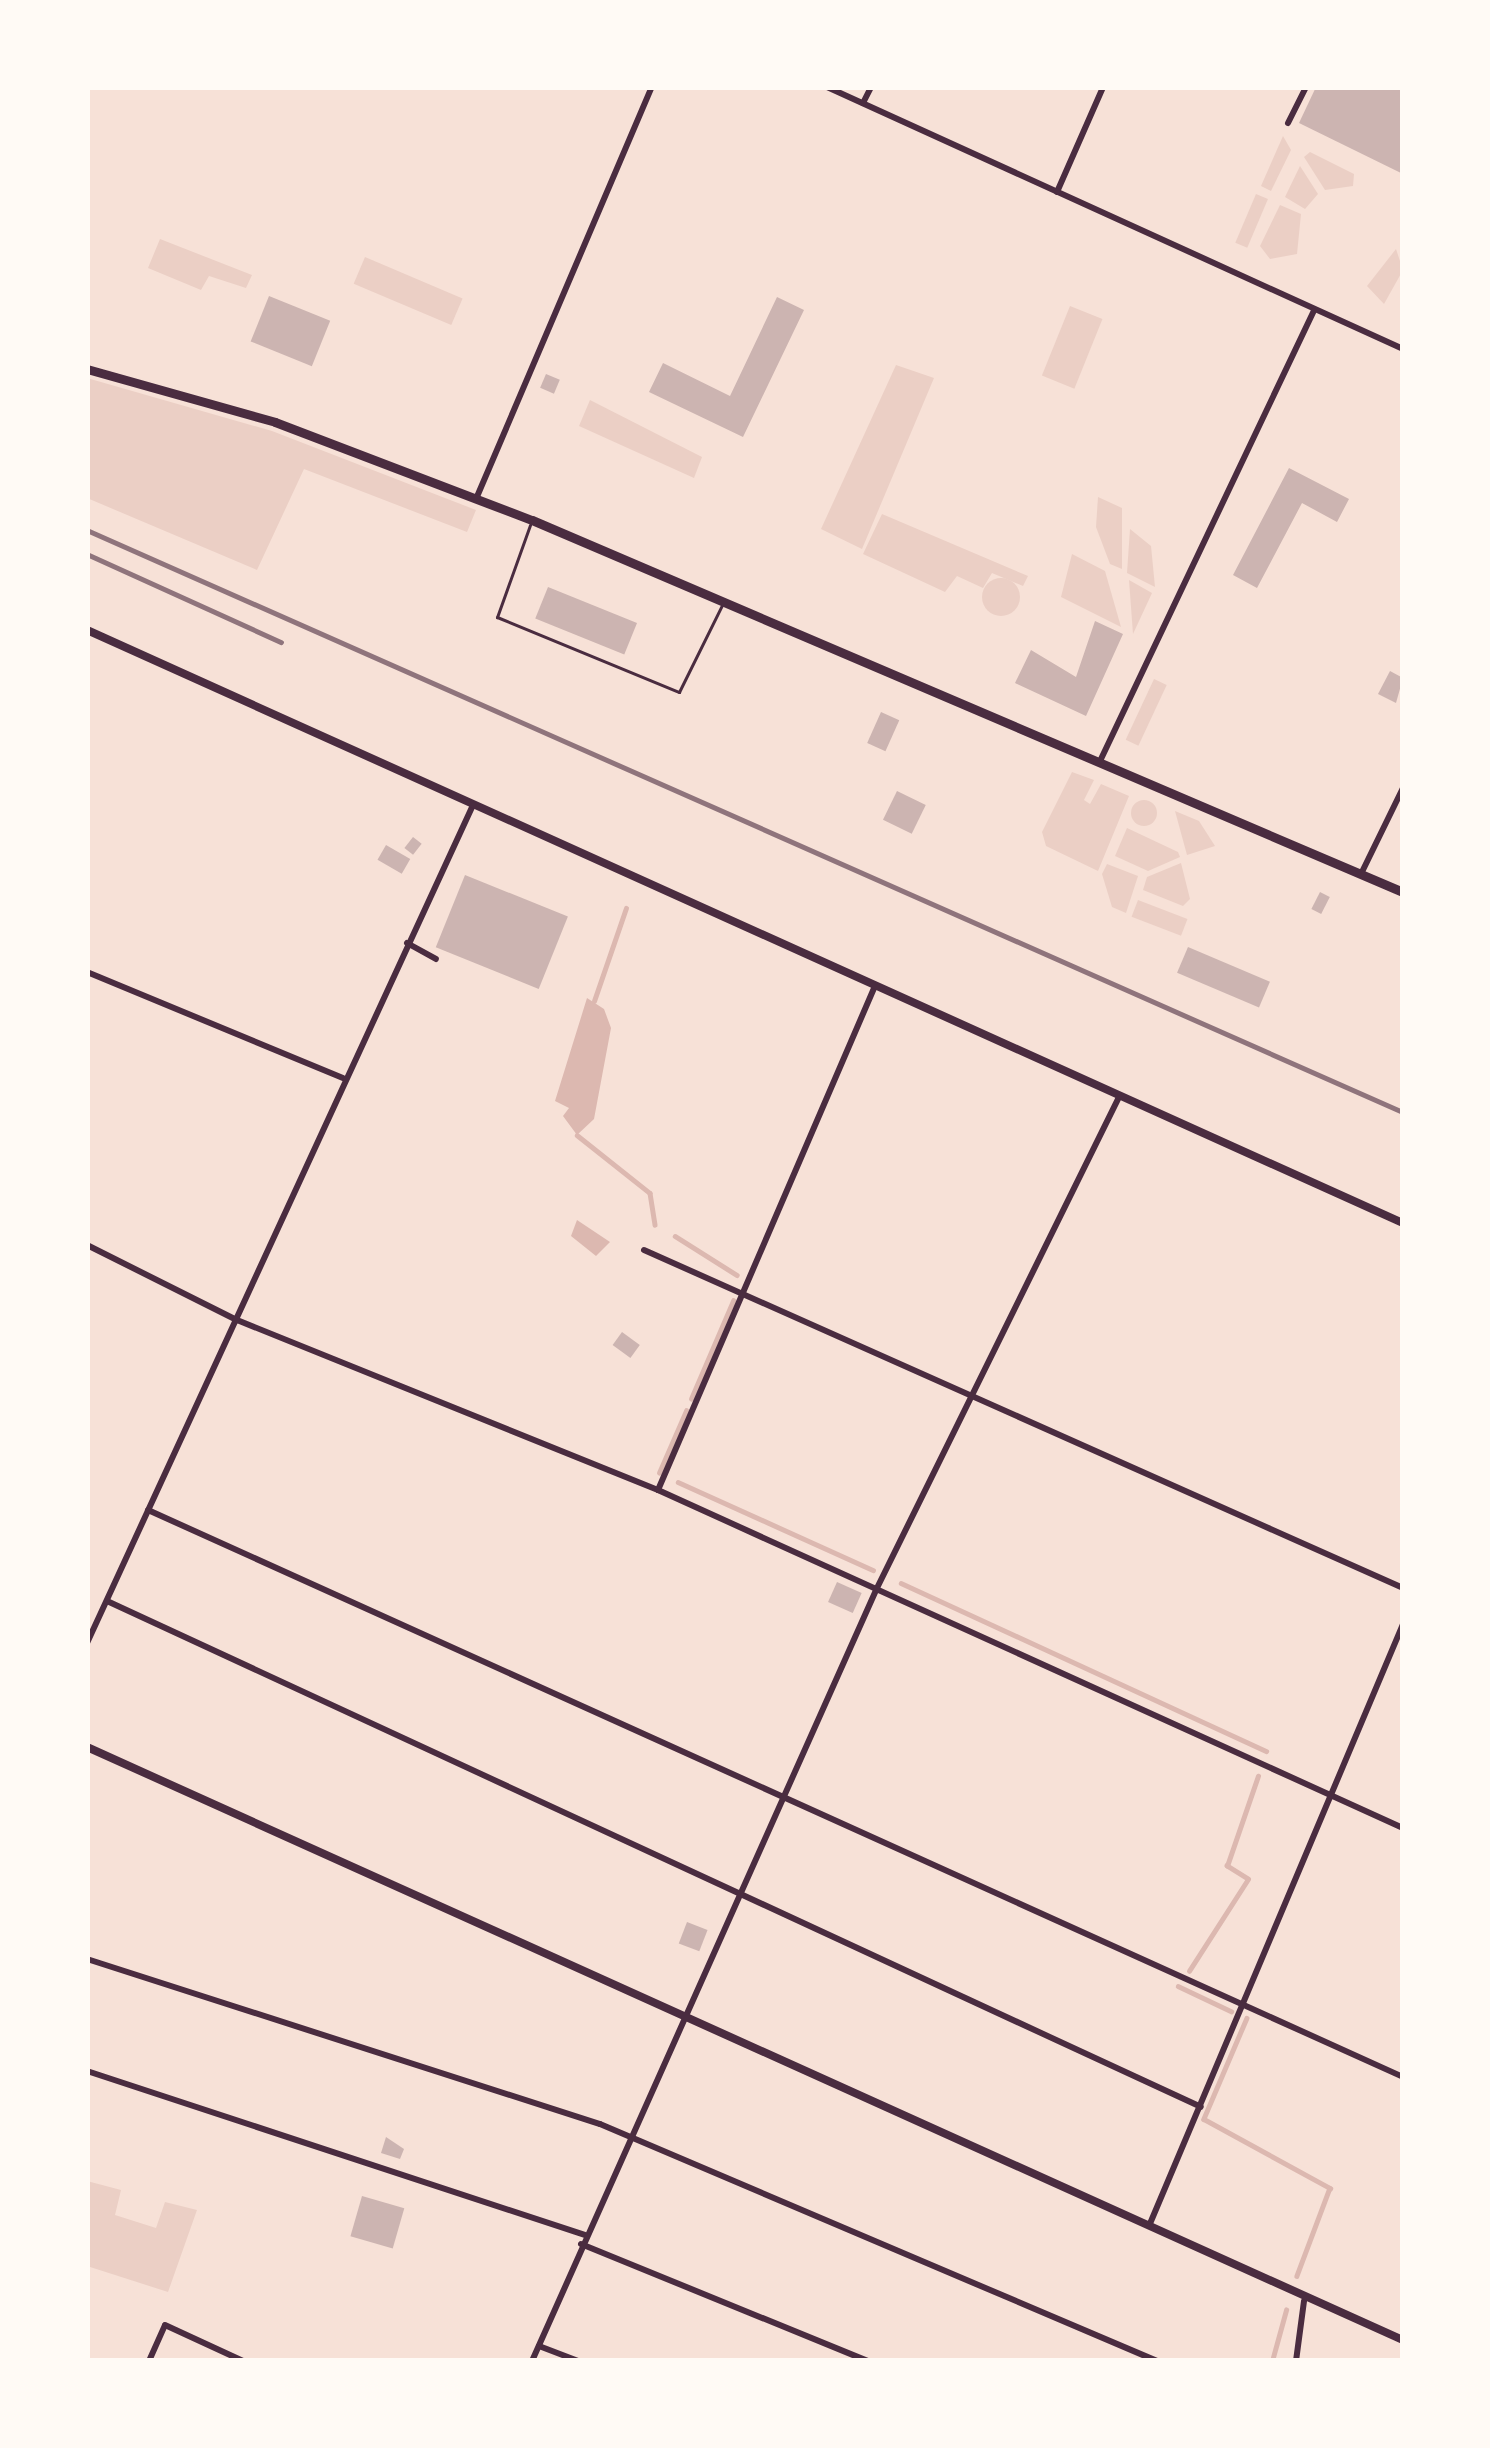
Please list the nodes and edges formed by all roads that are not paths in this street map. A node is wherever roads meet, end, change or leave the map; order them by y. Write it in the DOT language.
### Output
graph roads {
  1 [pos="652,87"];
  2 [pos="827,87"];
  3 [pos="871,87"];
  4 [pos="1102,87"];
  5 [pos="1306,87"];
  6 [pos="863,104"];
  7 [pos="1288,123"];
  8 [pos="1057,192"];
  9 [pos="1314,310"];
  10 [pos="1403,349"];
  11 [pos="87,369"];
  12 [pos="476,499"];
  13 [pos="532,520"];
  14 [pos="724,597"];
  15 [pos="87,630"];
  16 [pos="1101,759"];
  17 [pos="1403,788"];
  18 [pos="473,805"];
  19 [pos="1361,874"];
  20 [pos="1403,892"];
  21 [pos="406,943"];
  22 [pos="436,959"];
  23 [pos="87,972"];
  24 [pos="876,984"];
  25 [pos="343,1078"];
  26 [pos="1120,1095"];
  27 [pos="1403,1223"];
  28 [pos="87,1245"];
  29 [pos="644,1250"];
  30 [pos="744,1291"];
  31 [pos="237,1320"];
  32 [pos="971,1394"];
  33 [pos="658,1490"];
  34 [pos="148,1510"];
  35 [pos="877,1588"];
  36 [pos="1403,1588"];
  37 [pos="106,1600"];
  38 [pos="1403,1624"];
  39 [pos="87,1643"];
  40 [pos="87,1747"];
  41 [pos="1329,1795"];
  42 [pos="784,1796"];
  43 [pos="1403,1828"];
  44 [pos="741,1888"];
  45 [pos="87,1959"];
  46 [pos="1239,2006"];
  47 [pos="683,2020"];
  48 [pos="87,2071"];
  49 [pos="1403,2077"];
  50 [pos="1201,2107"];
  51 [pos="628,2138"];
  52 [pos="1149,2226"];
  53 [pos="585,2235"];
  54 [pos="581,2244"];
  55 [pos="1304,2301"];
  56 [pos="1403,2340"];
  57 [pos="539,2346"];
  58 [pos="149,2361"];
  59 [pos="243,2361"];
  60 [pos="532,2361"];
  61 [pos="578,2361"];
  62 [pos="868,2361"];
  63 [pos="1157,2361"];
  64 [pos="1296,2361"];
  1 -- 12 [label="street"];
  2 -- 6 [label="street"];
  3 -- 6 [label="street"];
  4 -- 8 [label="street"];
  5 -- 7 [label="street"];
  6 -- 8 [label="street"];
  8 -- 9 [label="street"];
  9 -- 10 [label="street"];
  9 -- 16 [label="street"];
  11 -- 12 [label="main road"];
  12 -- 13 [label="main road"];
  13 -- 14 [label="main road"];
  13 -- 14 [label="lane"];
  14 -- 16 [label="main road"];
  15 -- 18 [label="street"];
  16 -- 19 [label="main road"];
  17 -- 19 [label="street"];
  18 -- 21 [label="street"];
  18 -- 24 [label="street"];
  19 -- 20 [label="main road"];
  21 -- 22 [label="street"];
  21 -- 25 [label="street"];
  23 -- 25 [label="street"];
  24 -- 26 [label="street"];
  24 -- 30 [label="street"];
  25 -- 31 [label="street"];
  26 -- 27 [label="street"];
  26 -- 32 [label="street"];
  28 -- 31 [label="street"];
  29 -- 30 [label="street"];
  30 -- 32 [label="street"];
  30 -- 33 [label="street"];
  31 -- 33 [label="street"];
  31 -- 34 [label="street"];
  32 -- 35 [label="street"];
  32 -- 36 [label="street"];
  33 -- 35 [label="street"];
  34 -- 37 [label="street"];
  34 -- 42 [label="street"];
  35 -- 41 [label="street"];
  35 -- 42 [label="street"];
  37 -- 39 [label="street"];
  37 -- 44 [label="street"];
  38 -- 41 [label="street"];
  40 -- 47 [label="street"];
  41 -- 43 [label="street"];
  41 -- 46 [label="street"];
  42 -- 44 [label="street"];
  42 -- 46 [label="street"];
  44 -- 47 [label="street"];
  44 -- 50 [label="street"];
  45 -- 51 [label="street"];
  46 -- 49 [label="street"];
  46 -- 50 [label="street"];
  47 -- 51 [label="street"];
  47 -- 52 [label="street"];
  48 -- 53 [label="street"];
  50 -- 52 [label="street"];
  51 -- 53 [label="street"];
  51 -- 63 [label="street"];
  52 -- 55 [label="street"];
  53 -- 54 [label="street"];
  54 -- 57 [label="street"];
  54 -- 62 [label="street"];
  55 -- 56 [label="street"];
  55 -- 64 [label="street"];
  57 -- 60 [label="street"];
  57 -- 61 [label="street"];
  58 -- 59 [label="street"];
}
